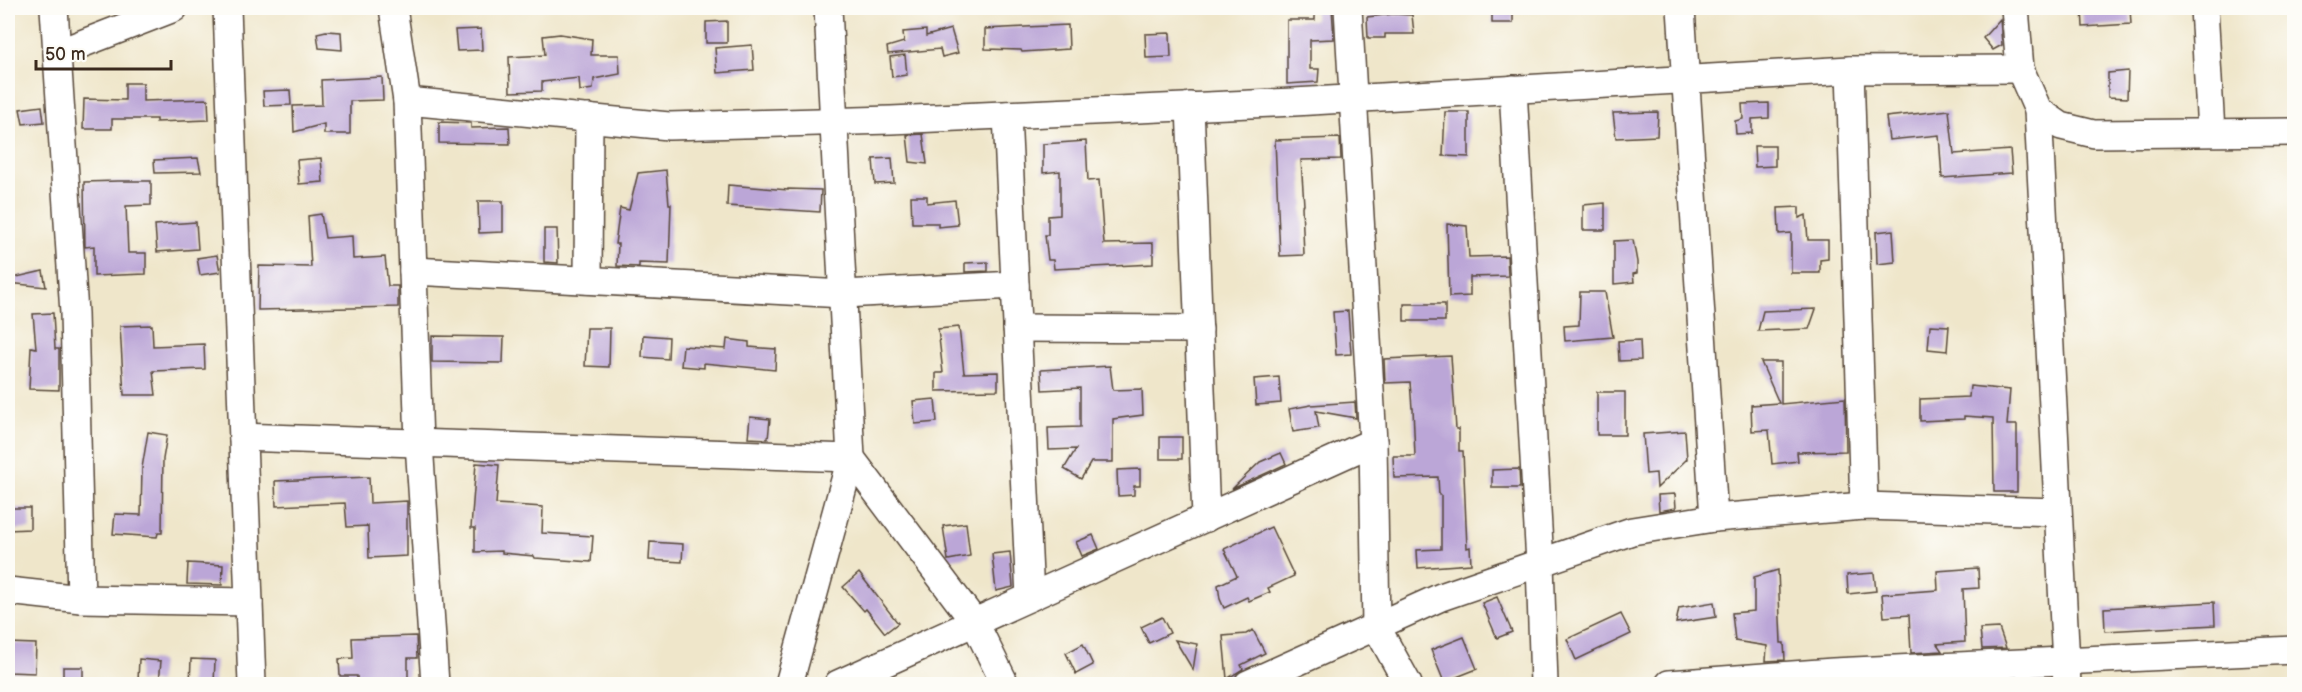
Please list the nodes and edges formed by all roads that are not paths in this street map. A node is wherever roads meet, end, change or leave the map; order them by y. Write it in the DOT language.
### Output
graph roads {
  1 [pos="54,8"];
  2 [pos="174,8"];
  3 [pos="227,8"];
  4 [pos="393,8"];
  5 [pos="828,8"];
  6 [pos="1348,8"];
  7 [pos="1681,8"];
  8 [pos="2015,8"];
  9 [pos="2204,8"];
  10 [pos="58,54"];
  11 [pos="2020,69"];
  12 [pos="1850,70"];
  13 [pos="1686,80"];
  14 [pos="1513,89"];
  15 [pos="1352,98"];
  16 [pos="407,101"];
  17 [pos="1190,106"];
  18 [pos="2038,110"];
  19 [pos="1008,115"];
  20 [pos="589,118"];
  21 [pos="836,122"];
  22 [pos="2211,132"];
  23 [pos="2295,132"];
  24 [pos="413,271"];
  25 [pos="588,280"];
  26 [pos="1015,285"];
  27 [pos="844,294"];
  28 [pos="1017,328"];
  29 [pos="1199,329"];
  30 [pos="243,437"];
  31 [pos="1373,442"];
  32 [pos="419,443"];
  33 [pos="851,458"];
  34 [pos="1864,506"];
  35 [pos="2057,513"];
  36 [pos="1206,518"];
  37 [pos="1714,518"];
  38 [pos="1540,563"];
  39 [pos="8,591"];
  40 [pos="1030,597"];
  41 [pos="81,599"];
  42 [pos="249,602"];
  43 [pos="975,623"];
  44 [pos="1376,627"];
  45 [pos="2295,650"];
  46 [pos="2067,673"];
  47 [pos="252,684"];
  48 [pos="435,684"];
  49 [pos="789,684"];
  50 [pos="838,684"];
  51 [pos="1005,684"];
  52 [pos="1248,684"];
  53 [pos="1408,684"];
  54 [pos="1544,684"];
  55 [pos="1670,684"];
  1 -- 10 [label="street"];
  2 -- 10 [label="street"];
  3 -- 30 [label="street"];
  4 -- 16 [label="street"];
  5 -- 21 [label="street"];
  6 -- 15 [label="street"];
  7 -- 13 [label="street"];
  8 -- 11 [label="street"];
  9 -- 22 [label="street"];
  10 -- 41 [label="street"];
  11 -- 12 [label="street"];
  11 -- 18 [label="street"];
  12 -- 13 [label="street"];
  12 -- 34 [label="street"];
  13 -- 14 [label="street"];
  13 -- 37 [label="street"];
  14 -- 15 [label="street"];
  14 -- 38 [label="street"];
  15 -- 17 [label="street"];
  15 -- 31 [label="street"];
  16 -- 20 [label="street"];
  16 -- 24 [label="street"];
  17 -- 19 [label="street"];
  17 -- 29 [label="street"];
  18 -- 22 [label="street"];
  18 -- 35 [label="street"];
  19 -- 21 [label="street"];
  19 -- 26 [label="street"];
  20 -- 21 [label="street"];
  20 -- 25 [label="street"];
  21 -- 27 [label="street"];
  22 -- 23 [label="street"];
  24 -- 25 [label="street"];
  24 -- 32 [label="street"];
  25 -- 27 [label="street"];
  26 -- 27 [label="street"];
  26 -- 28 [label="street"];
  27 -- 33 [label="street"];
  28 -- 29 [label="street"];
  28 -- 40 [label="street"];
  29 -- 36 [label="street"];
  30 -- 32 [label="street"];
  30 -- 42 [label="street"];
  31 -- 36 [label="street"];
  31 -- 44 [label="street"];
  32 -- 33 [label="street"];
  32 -- 48 [label="street"];
  33 -- 43 [label="street"];
  33 -- 49 [label="street"];
  34 -- 35 [label="street"];
  34 -- 37 [label="street"];
  35 -- 46 [label="street"];
  36 -- 40 [label="street"];
  37 -- 38 [label="street"];
  38 -- 44 [label="street"];
  38 -- 54 [label="street"];
  39 -- 41 [label="street"];
  40 -- 43 [label="street"];
  41 -- 42 [label="street"];
  42 -- 47 [label="street"];
  43 -- 50 [label="street"];
  43 -- 51 [label="street"];
  44 -- 52 [label="street"];
  44 -- 53 [label="street"];
  45 -- 46 [label="street"];
  46 -- 55 [label="street"];
}
